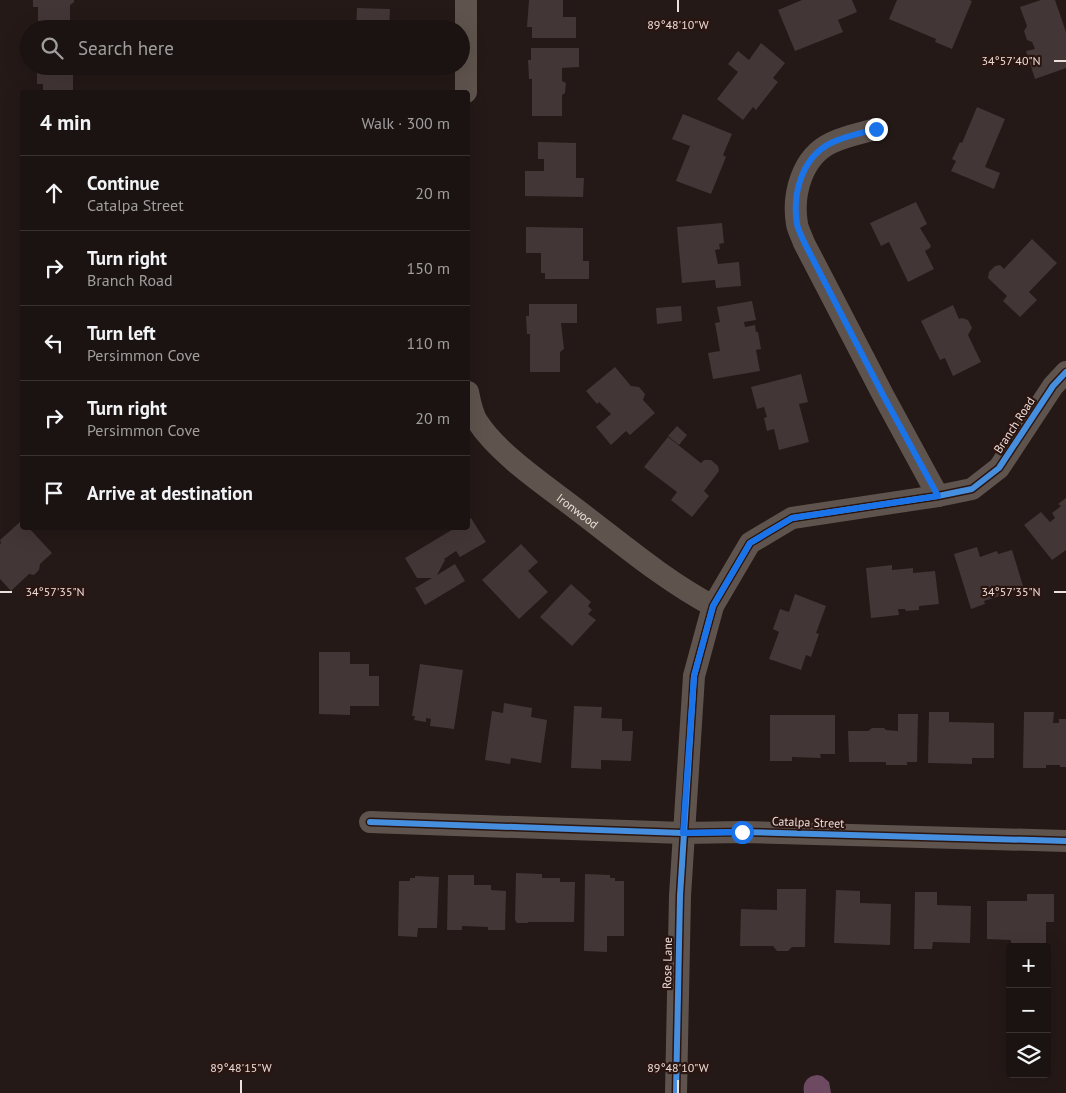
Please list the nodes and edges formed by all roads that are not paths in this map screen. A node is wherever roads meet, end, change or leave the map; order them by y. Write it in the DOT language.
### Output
graph roads {
  1 [pos="466,0"];
  2 [pos="466,20"];
  3 [pos="466,75"];
  4 [pos="466,90"];
  5 [pos="876,129"];
  6 [pos="1066,372"];
  7 [pos="470,399"];
  8 [pos="938,496"];
  9 [pos="713,606"];
  10 [pos="370,822"];
  11 [pos="683,833"];
  12 [pos="1066,841"];
  13 [pos="676,1093"];
  1 -- 2 [label="street"];
  3 -- 4 [label="street"];
  5 -- 8 [label="street"];
  6 -- 8 [label="street, Branch Road"];
  7 -- 9 [label="street, Ironwood"];
  8 -- 9 [label="street, Branch Road"];
  9 -- 11 [label="street, Branch Road"];
  10 -- 11 [label="street, Catalpa Street"];
  11 -- 12 [label="street, Catalpa Street"];
  11 -- 13 [label="street, Rose Lane"];
}
